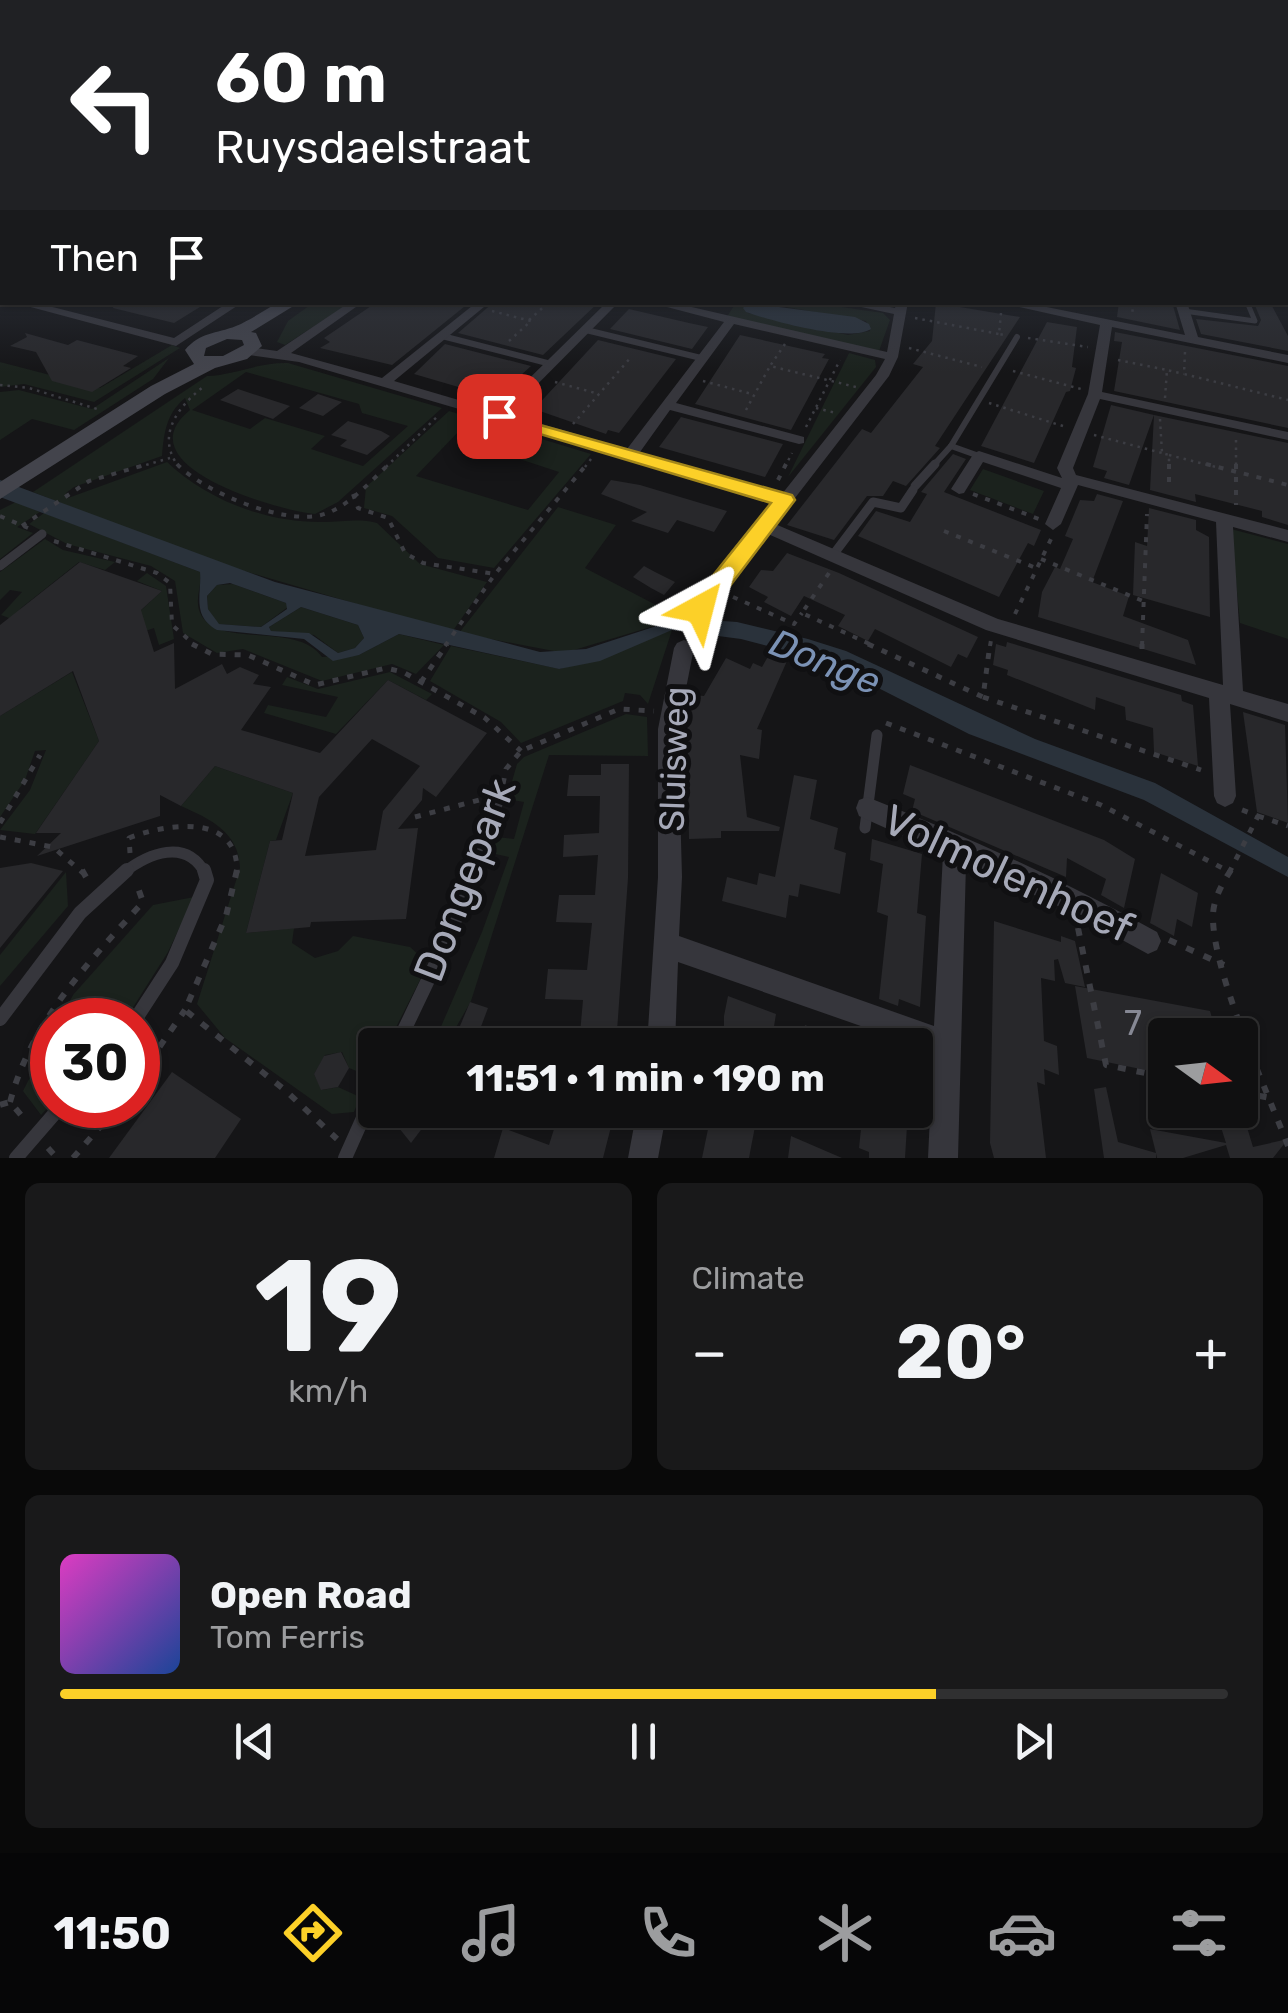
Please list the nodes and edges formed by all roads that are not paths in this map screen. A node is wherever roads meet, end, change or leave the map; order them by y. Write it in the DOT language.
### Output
graph roads {
  1 [pos="28,305"];
  2 [pos="233,305"];
  3 [pos="354,305"];
  4 [pos="482,305"];
  5 [pos="611,305"];
  6 [pos="666,305"];
  7 [pos="865,305"];
  8 [pos="1248,305"];
  9 [pos="1042,306"];
  10 [pos="285,307"];
  11 [pos="1183,307"];
  12 [pos="901,310"];
  13 [pos="731,320"];
  14 [pos="1107,322"];
  15 [pos="586,330"];
  16 [pos="442,336"];
  17 [pos="1017,337"];
  18 [pos="1188,338"];
  19 [pos="245,340"];
  20 [pos="176,342"];
  21 [pos="894,350"];
  22 [pos="280,355"];
  23 [pos="701,358"];
  24 [pos="1288,359"];
  25 [pos="204,362"];
  26 [pos="552,364"];
  27 [pos="384,383"];
  28 [pos="1095,394"];
  29 [pos="666,405"];
  30 [pos="499,416"];
  31 [pos="1288,436"];
  32 [pos="799,440"];
  33 [pos="951,446"];
  34 [pos="630,455"];
  35 [pos="979,456"];
  36 [pos="1070,482"];
  37 [pos="959,488"];
  38 [pos="0,492"];
  39 [pos="778,498"];
  40 [pos="1230,521"];
  41 [pos="1053,524"];
  42 [pos="765,526"];
  43 [pos="42,534"];
  44 [pos="1288,536"];
  45 [pos="836,557"];
  46 [pos="0,566"];
  47 [pos="700,609"];
  48 [pos="684,648"];
  49 [pos="1226,694"];
  50 [pos="1288,713"];
  51 [pos="878,735"];
  52 [pos="1224,787"];
  53 [pos="500,796"];
  54 [pos="866,818"];
  55 [pos="955,846"];
  56 [pos="1148,941"];
  57 [pos="668,945"];
  58 [pos="148,998"];
  59 [pos="0,1019"];
  60 [pos="405,1028"];
  61 [pos="662,1028"];
  62 [pos="948,1045"];
  63 [pos="42,1128"];
  64 [pos="358,1128"];
  65 [pos="649,1128"];
  66 [pos="16,1158"];
  67 [pos="345,1158"];
  68 [pos="643,1158"];
  69 [pos="942,1158"];
  1 -- 20 [label="street"];
  2 -- 20 [label="street"];
  3 -- 22 [label="street"];
  4 -- 16 [label="street"];
  5 -- 15 [label="street"];
  6 -- 13 [label="street"];
  7 -- 12 [label="street"];
  8 -- 11 [label="lane"];
  9 -- 14 [label="street"];
  10 -- 19 [label="main road"];
  11 -- 18 [label="street"];
  12 -- 21 [label="street"];
  13 -- 21 [label="street"];
  13 -- 23 [label="street"];
  14 -- 18 [label="street"];
  14 -- 28 [label="street"];
  15 -- 23 [label="lane"];
  15 -- 26 [label="street"];
  16 -- 26 [label="lane"];
  16 -- 27 [label="street"];
  17 -- 33 [label="lane"];
  18 -- 24 [label="street"];
  19 -- 22 [label="street"];
  19 -- 25 [label="main road"];
  20 -- 25 [label="street"];
  21 -- 39 [label="street"];
  22 -- 27 [label="street"];
  23 -- 29 [label="street"];
  25 -- 38 [label="main road"];
  26 -- 30 [label="street"];
  27 -- 30 [label="street"];
  28 -- 31 [label="street"];
  28 -- 36 [label="street"];
  29 -- 32 [label="street"];
  29 -- 34 [label="street"];
  30 -- 34 [label="street"];
  33 -- 35 [label="lane"];
  33 -- 45 [label="lane"];
  34 -- 39 [label="street"];
  35 -- 36 [label="street"];
  35 -- 37 [label="street"];
  36 -- 40 [label="street"];
  36 -- 41 [label="street"];
  39 -- 42 [label="street"];
  40 -- 44 [label="street"];
  40 -- 49 [label="street"];
  42 -- 45 [label="street"];
  42 -- 47 [label="street"];
  43 -- 46 [label="lane"];
  45 -- 49 [label="street"];
  48 -- 57 [label="street, Sluisweg"];
  49 -- 50 [label="street"];
  49 -- 52 [label="street"];
  51 -- 54 [label="lane, Volmolenhoef"];
  53 -- 60 [label="lane, Dongepark"];
  54 -- 55 [label="street, Volmolenhoef"];
  55 -- 56 [label="street, Volmolenhoef"];
  55 -- 62 [label="street"];
  57 -- 61 [label="street, Sluisweg"];
  57 -- 62 [label="street"];
  58 -- 59 [label="lane"];
  62 -- 69 [label="street"];
  63 -- 66 [label="lane"];
  64 -- 67 [label="lane"];
  65 -- 68 [label="street"];
}
